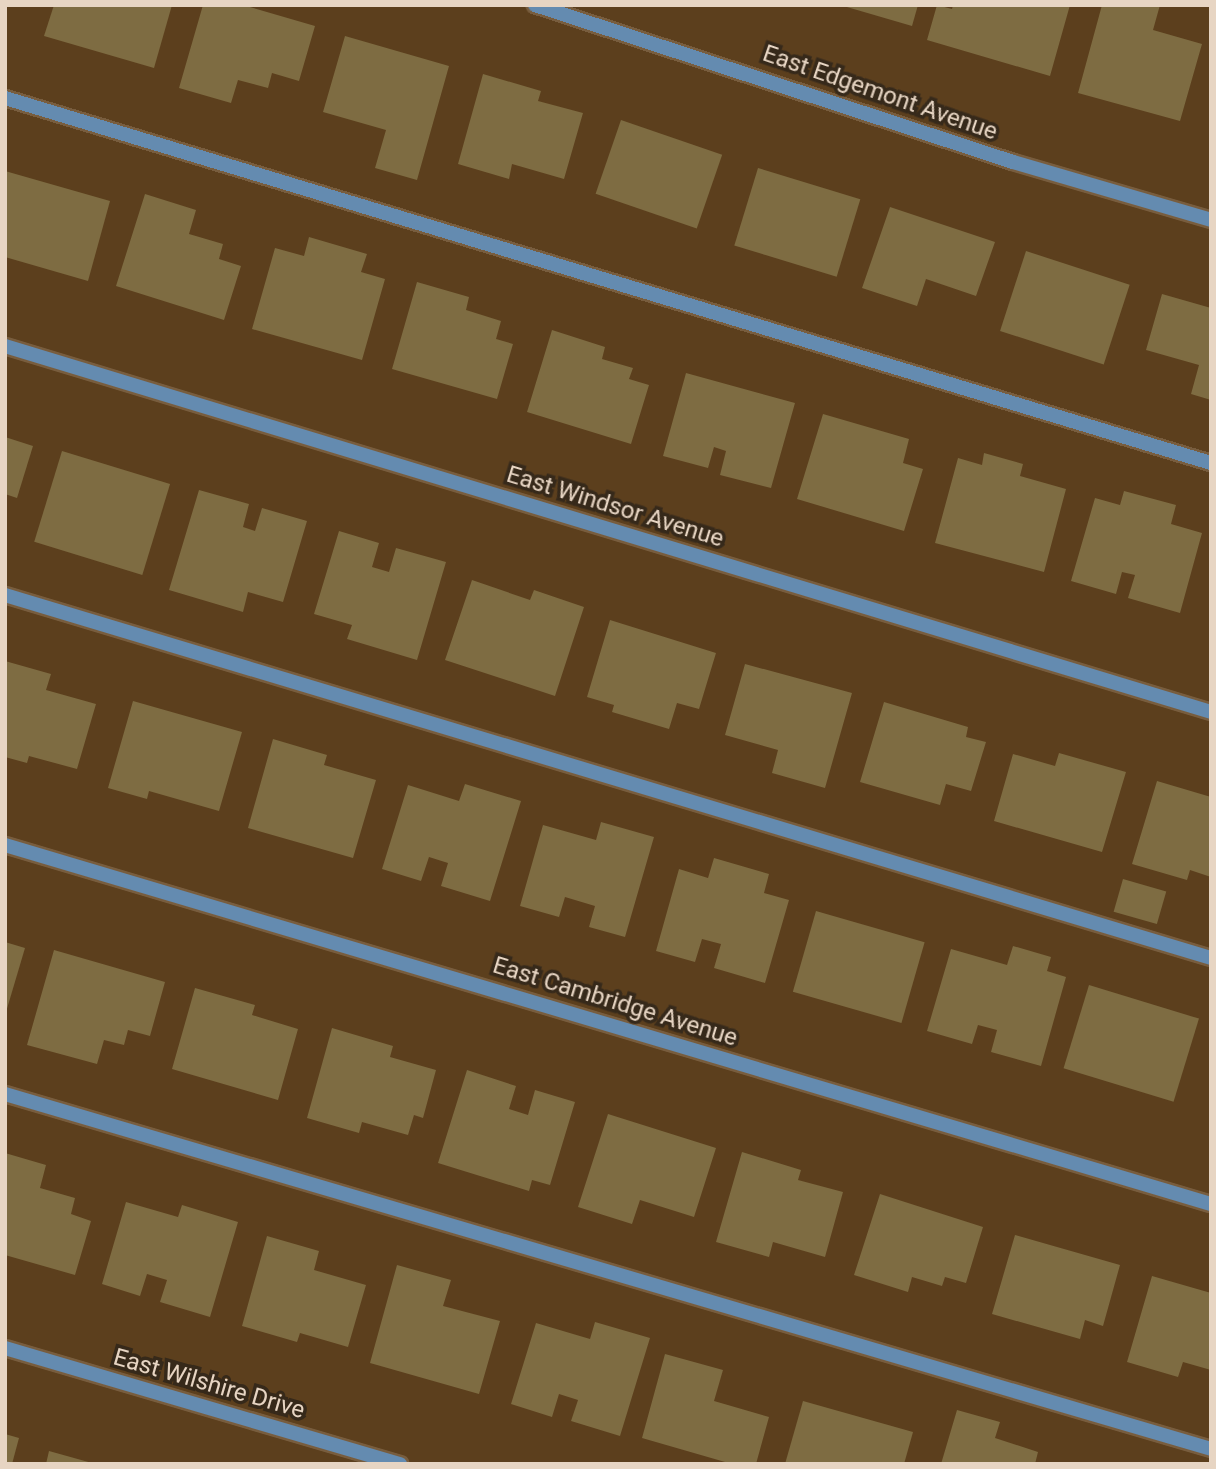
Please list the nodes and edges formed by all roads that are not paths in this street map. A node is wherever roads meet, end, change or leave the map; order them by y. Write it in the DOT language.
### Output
graph roads {
  1 [pos="535,5"];
  2 [pos="5,98"];
  3 [pos="1211,220"];
  4 [pos="5,346"];
  5 [pos="1211,463"];
  6 [pos="5,595"];
  7 [pos="1211,712"];
  8 [pos="5,845"];
  9 [pos="1211,958"];
  10 [pos="5,1094"];
  11 [pos="1211,1204"];
  12 [pos="5,1348"];
  13 [pos="1211,1448"];
  14 [pos="400,1464"];
  1 -- 3 [label="street, East Edgemont Avenue"];
  2 -- 5 [label="street"];
  4 -- 7 [label="street, East Windsor Avenue"];
  6 -- 9 [label="street"];
  8 -- 11 [label="street, East Cambridge Avenue"];
  10 -- 13 [label="street"];
  12 -- 14 [label="street, East Wilshire Drive"];
}
